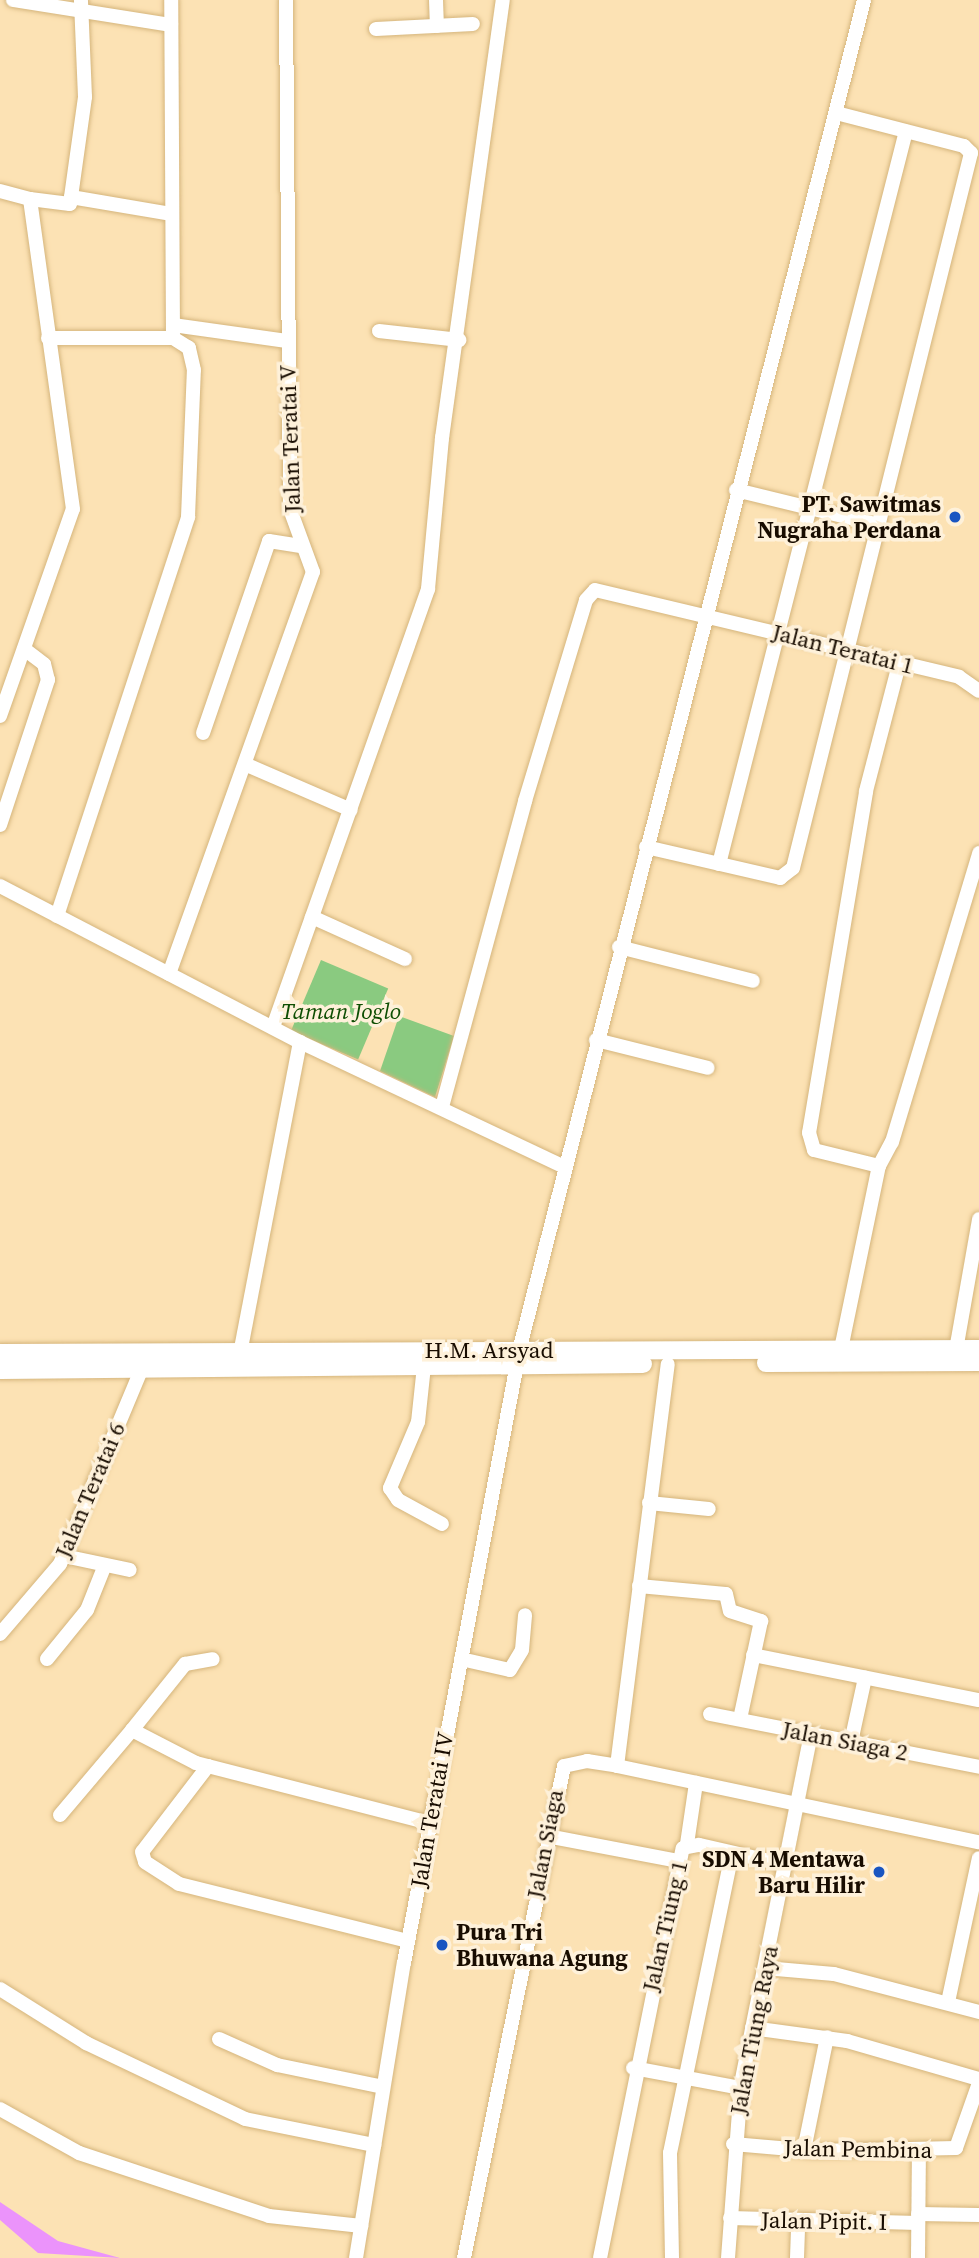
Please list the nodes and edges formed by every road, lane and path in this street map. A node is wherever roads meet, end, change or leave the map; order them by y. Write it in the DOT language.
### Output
graph roads {
  1 [pos="13,0"];
  2 [pos="171,0"];
  3 [pos="286,0"];
  4 [pos="436,0"];
  5 [pos="503,0"];
  6 [pos="864,0"];
  7 [pos="80,5"];
  8 [pos="473,24"];
  9 [pos="171,25"];
  10 [pos="437,26"];
  11 [pos="376,29"];
  12 [pos="836,113"];
  13 [pos="906,131"];
  14 [pos="0,191"];
  15 [pos="71,197"];
  16 [pos="30,199"];
  17 [pos="171,214"];
  18 [pos="379,331"];
  19 [pos="173,332"];
  20 [pos="48,338"];
  21 [pos="459,340"];
  22 [pos="287,341"];
  23 [pos="736,490"];
  24 [pos="809,508"];
  25 [pos="880,525"];
  26 [pos="301,546"];
  27 [pos="704,615"];
  28 [pos="775,632"];
  29 [pos="24,649"];
  30 [pos="847,651"];
  31 [pos="899,664"];
  32 [pos="979,691"];
  33 [pos="0,716"];
  34 [pos="203,733"];
  35 [pos="247,765"];
  36 [pos="351,810"];
  37 [pos="0,825"];
  38 [pos="646,847"];
  39 [pos="979,853"];
  40 [pos="719,864"];
  41 [pos="0,886"];
  42 [pos="57,916"];
  43 [pos="312,917"];
  44 [pos="620,947"];
  45 [pos="405,958"];
  46 [pos="169,974"];
  47 [pos="753,981"];
  48 [pos="273,1027"];
  49 [pos="596,1040"];
  50 [pos="300,1042"];
  51 [pos="708,1068"];
  52 [pos="442,1107"];
  53 [pos="879,1166"];
  54 [pos="564,1167"];
  55 [pos="979,1219"];
  56 [pos="841,1349"];
  57 [pos="979,1349"];
  58 [pos="956,1350"];
  59 [pos="0,1353"];
  60 [pos="518,1358"];
  61 [pos="239,1361"];
  62 [pos="979,1362"];
  63 [pos="668,1364"];
  64 [pos="424,1366"];
  65 [pos="0,1370"];
  66 [pos="141,1370"];
  67 [pos="649,1503"];
  68 [pos="709,1509"];
  69 [pos="442,1524"];
  70 [pos="64,1556"];
  71 [pos="105,1565"];
  72 [pos="130,1570"];
  73 [pos="639,1586"];
  74 [pos="525,1615"];
  75 [pos="0,1634"];
  76 [pos="753,1655"];
  77 [pos="47,1659"];
  78 [pos="213,1659"];
  79 [pos="461,1659"];
  80 [pos="864,1678"];
  81 [pos="979,1700"];
  82 [pos="710,1714"];
  83 [pos="740,1719"];
  84 [pos="132,1730"];
  85 [pos="811,1735"];
  86 [pos="851,1742"];
  87 [pos="208,1766"];
  88 [pos="617,1766"];
  89 [pos="979,1767"];
  90 [pos="696,1783"];
  91 [pos="799,1804"];
  92 [pos="60,1815"];
  93 [pos="430,1823"];
  94 [pos="547,1836"];
  95 [pos="979,1842"];
  96 [pos="687,1844"];
  97 [pos="732,1853"];
  98 [pos="979,1858"];
  99 [pos="678,1861"];
  100 [pos="786,1866"];
  101 [pos="408,1941"];
  102 [pos="765,1968"];
  103 [pos="0,1989"];
  104 [pos="948,2002"];
  105 [pos="979,2012"];
  106 [pos="752,2028"];
  107 [pos="827,2037"];
  108 [pos="219,2039"];
  109 [pos="633,2068"];
  110 [pos="685,2077"];
  111 [pos="979,2081"];
  112 [pos="383,2087"];
  113 [pos="741,2088"];
  114 [pos="0,2109"];
  115 [pos="973,2125"];
  116 [pos="733,2144"];
  117 [pos="374,2145"];
  118 [pos="804,2150"];
  119 [pos="919,2151"];
  120 [pos="979,2216"];
  121 [pos="730,2218"];
  122 [pos="918,2218"];
  123 [pos="798,2220"];
  124 [pos="361,2226"];
  125 [pos="356,2258"];
  126 [pos="464,2258"];
  127 [pos="600,2258"];
  128 [pos="672,2258"];
  129 [pos="728,2258"];
  130 [pos="797,2258"];
  131 [pos="918,2258"];
  1 -- 7 [label="street"];
  2 -- 9 [label="street"];
  3 -- 22 [label="street, Jalan Teratai V"];
  4 -- 10 [label="street"];
  5 -- 21 [label="street"];
  6 -- 12 [label="street, Jalan Teratai IV"];
  7 -- 9 [label="street"];
  7 -- 15 [label="street"];
  8 -- 10 [label="street"];
  9 -- 17 [label="street"];
  10 -- 11 [label="street"];
  12 -- 13 [label="street"];
  12 -- 23 [label="street, Jalan Teratai IV"];
  13 -- 24 [label="street"];
  13 -- 25 [label="street"];
  14 -- 16 [label="street"];
  15 -- 16 [label="street"];
  15 -- 17 [label="street"];
  16 -- 20 [label="street"];
  17 -- 19 [label="street"];
  18 -- 21 [label="street"];
  19 -- 20 [label="street"];
  19 -- 22 [label="street"];
  19 -- 42 [label="street"];
  20 -- 29 [label="street"];
  21 -- 36 [label="street"];
  22 -- 26 [label="street, Jalan Teratai V"];
  23 -- 24 [label="street"];
  23 -- 27 [label="street, Jalan Teratai IV"];
  24 -- 25 [label="street"];
  24 -- 28 [label="street"];
  25 -- 30 [label="street"];
  26 -- 34 [label="street"];
  26 -- 35 [label="street, Jalan Teratai V"];
  27 -- 28 [label="street, Jalan Teratai 1"];
  27 -- 38 [label="street, Jalan Teratai IV"];
  27 -- 52 [label="street, Jalan Teratai 1"];
  28 -- 30 [label="street, Jalan Teratai 1"];
  28 -- 40 [label="street"];
  29 -- 33 [label="street"];
  29 -- 37 [label="street"];
  30 -- 31 [label="street, Jalan Teratai 1"];
  30 -- 40 [label="street"];
  31 -- 32 [label="street, Jalan Teratai 1"];
  31 -- 53 [label="street"];
  35 -- 36 [label="street"];
  35 -- 46 [label="street, Jalan Teratai V"];
  36 -- 43 [label="street"];
  38 -- 40 [label="street"];
  38 -- 44 [label="street, Jalan Teratai IV"];
  39 -- 53 [label="street"];
  41 -- 42 [label="street"];
  42 -- 46 [label="street"];
  43 -- 45 [label="street"];
  43 -- 48 [label="street"];
  44 -- 47 [label="street"];
  44 -- 49 [label="street, Jalan Teratai IV"];
  46 -- 48 [label="street"];
  48 -- 50 [label="street"];
  49 -- 51 [label="street"];
  49 -- 54 [label="street, Jalan Teratai IV"];
  50 -- 52 [label="street"];
  50 -- 61 [label="street"];
  52 -- 54 [label="street"];
  53 -- 56 [label="street"];
  54 -- 60 [label="street, Jalan Teratai IV"];
  55 -- 58 [label="street"];
  56 -- 58 [label="street, H.M. Arsyad"];
  56 -- 60 [label="street, H.M. Arsyad"];
  57 -- 58 [label="street, H.M. Arsyad"];
  59 -- 61 [label="street, H.M. Arsyad"];
  60 -- 61 [label="street, H.M. Arsyad"];
  60 -- 63 [label="street, H.M. Arsyad"];
  60 -- 64 [label="street, H.M. Arsyad"];
  60 -- 79 [label="street, Jalan Teratai IV"];
  61 -- 64 [label="street, H.M. Arsyad"];
  61 -- 66 [label="street, H.M. Arsyad"];
  62 -- 63 [label="street, H.M. Arsyad"];
  63 -- 67 [label="street"];
  64 -- 69 [label="street"];
  65 -- 66 [label="street, H.M. Arsyad"];
  66 -- 70 [label="street, Jalan Teratai 6"];
  67 -- 68 [label="street"];
  67 -- 73 [label="street"];
  70 -- 71 [label="street"];
  70 -- 75 [label="street, Jalan Teratai 6"];
  71 -- 72 [label="street"];
  71 -- 77 [label="street"];
  73 -- 76 [label="street"];
  73 -- 88 [label="street"];
  74 -- 79 [label="street"];
  76 -- 80 [label="street"];
  76 -- 83 [label="street"];
  78 -- 84 [label="street"];
  79 -- 93 [label="street, Jalan Teratai IV"];
  80 -- 81 [label="street"];
  80 -- 86 [label="street"];
  82 -- 83 [label="street, Jalan Siaga 2"];
  83 -- 85 [label="street, Jalan Siaga 2"];
  84 -- 87 [label="street"];
  84 -- 92 [label="street"];
  85 -- 86 [label="street, Jalan Siaga 2"];
  85 -- 91 [label="street, Jalan Tiung Raya"];
  86 -- 89 [label="street, Jalan Siaga 2"];
  87 -- 93 [label="street"];
  87 -- 101 [label="street"];
  88 -- 90 [label="street, Jalan Siaga"];
  88 -- 94 [label="street, Jalan Siaga"];
  90 -- 91 [label="street, Jalan Siaga"];
  90 -- 96 [label="street"];
  91 -- 95 [label="street, Jalan Siaga"];
  91 -- 100 [label="street, Jalan Tiung Raya"];
  93 -- 101 [label="street, Jalan Teratai IV"];
  94 -- 99 [label="street"];
  94 -- 126 [label="street, Jalan Siaga"];
  96 -- 97 [label="street, Jalan Tiung 1"];
  96 -- 99 [label="street, Jalan Tiung 1"];
  97 -- 100 [label="street, Jalan Tiung 1"];
  97 -- 110 [label="street"];
  98 -- 104 [label="street"];
  99 -- 109 [label="street, Jalan Tiung 1"];
  100 -- 102 [label="street, Jalan Tiung Raya"];
  101 -- 112 [label="street, Jalan Teratai IV"];
  102 -- 104 [label="street"];
  102 -- 106 [label="street, Jalan Tiung Raya"];
  103 -- 117 [label="street"];
  104 -- 105 [label="street"];
  106 -- 107 [label="street"];
  106 -- 113 [label="street, Jalan Tiung Raya"];
  107 -- 111 [label="street"];
  107 -- 118 [label="street"];
  108 -- 112 [label="street"];
  109 -- 110 [label="street"];
  109 -- 127 [label="street, Jalan Tiung 1"];
  110 -- 113 [label="street"];
  110 -- 128 [label="street"];
  111 -- 115 [label="street, Jalan Pembina"];
  112 -- 117 [label="street, Jalan Teratai IV"];
  113 -- 116 [label="street, Jalan Tiung Raya"];
  114 -- 124 [label="street"];
  115 -- 119 [label="street, Jalan Pembina"];
  116 -- 118 [label="street, Jalan Pembina"];
  116 -- 121 [label="street, Jalan Tiung Raya"];
  117 -- 124 [label="street, Jalan Teratai IV"];
  118 -- 119 [label="street, Jalan Pembina"];
  119 -- 122 [label="street"];
  120 -- 122 [label="street, Jalan Pipit. I"];
  121 -- 123 [label="street, Jalan Pipit. I"];
  121 -- 129 [label="street, Jalan Tiung Raya"];
  122 -- 123 [label="street, Jalan Pipit. I"];
  122 -- 131 [label="street"];
  123 -- 130 [label="street"];
  124 -- 125 [label="street, Jalan Teratai IV"];
}
